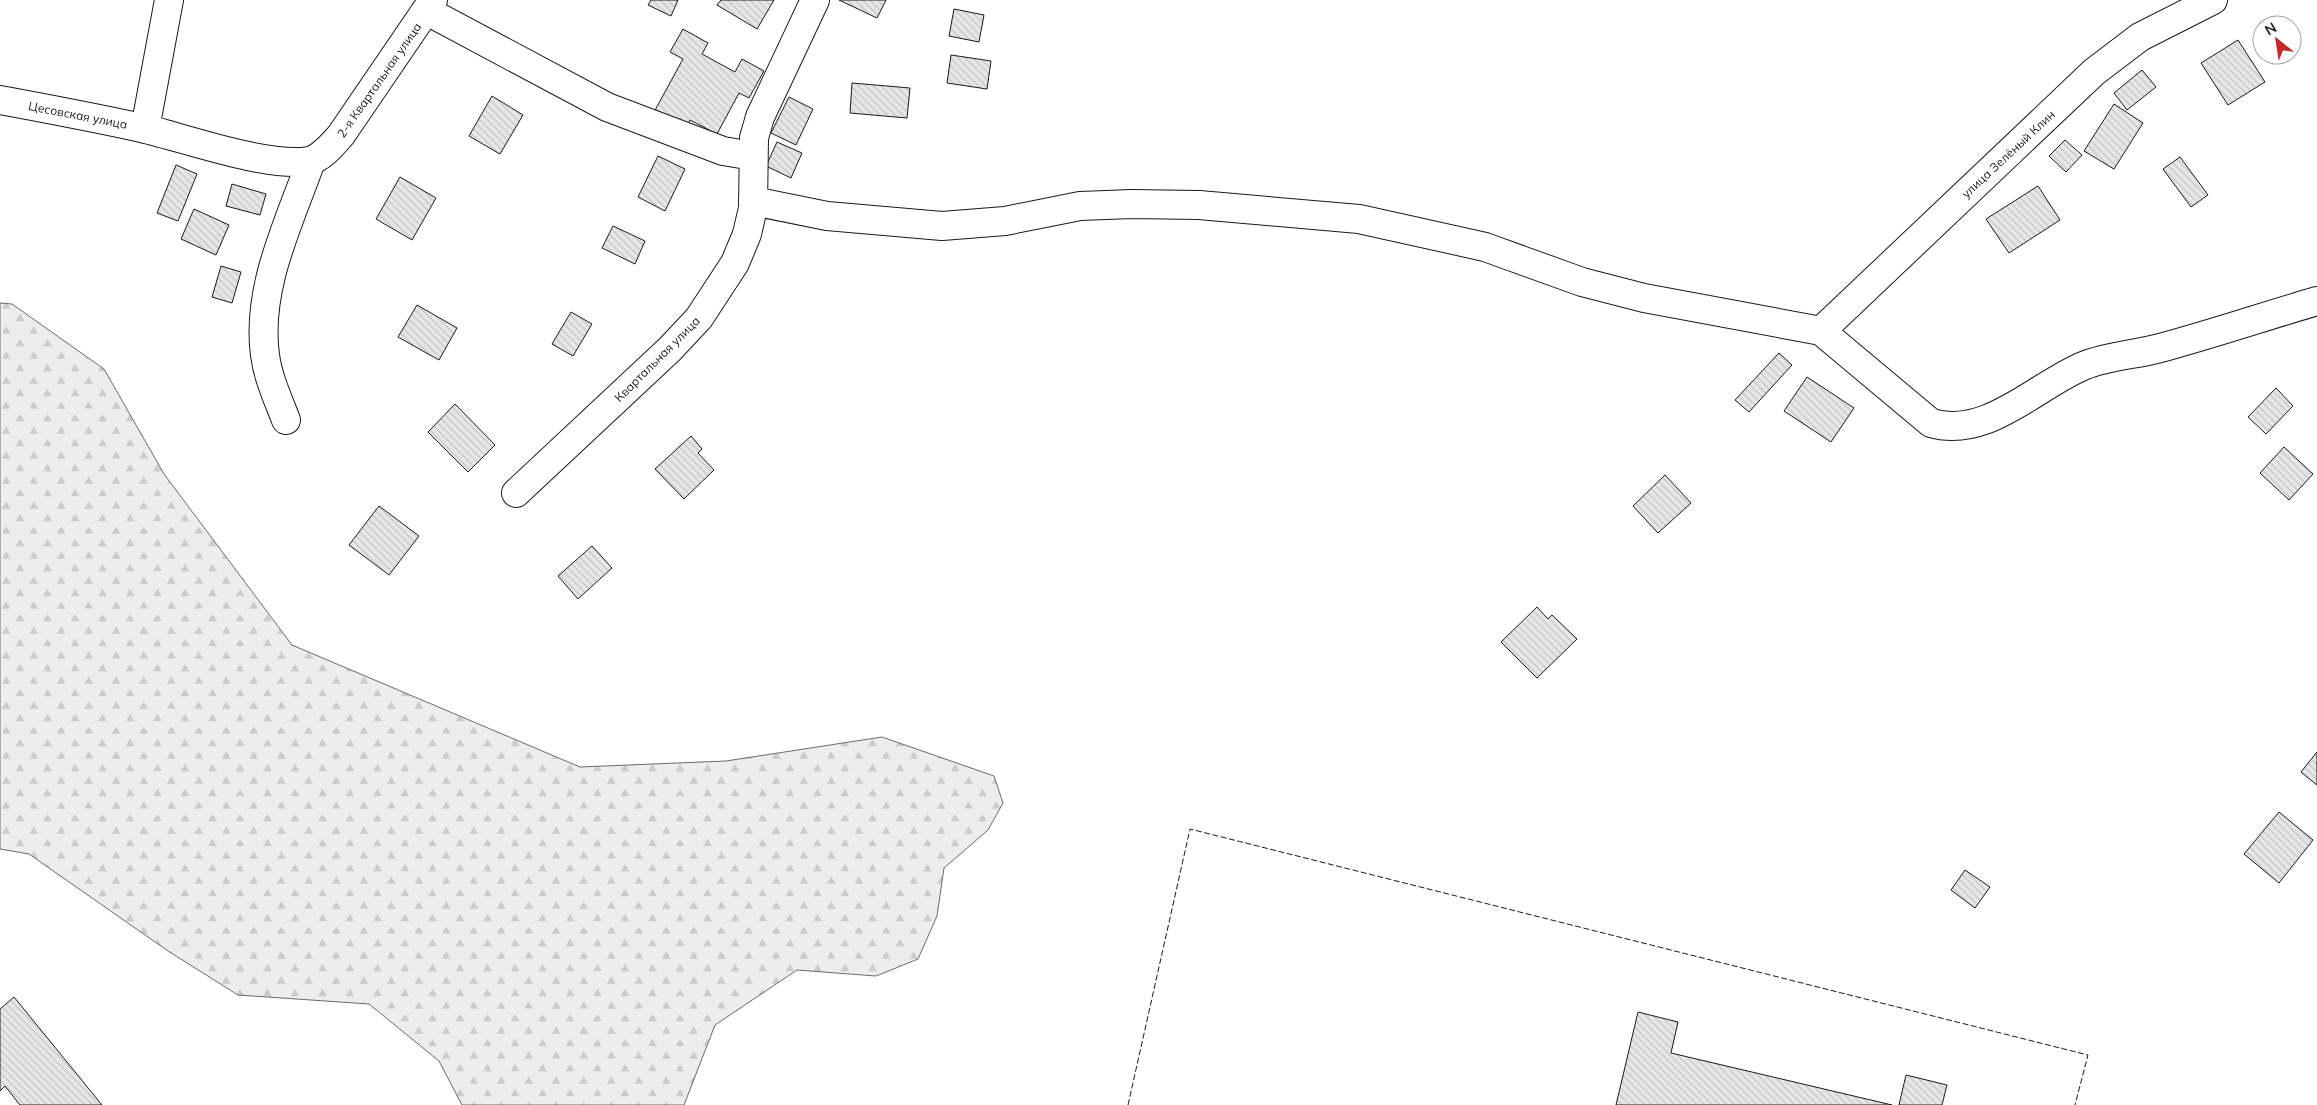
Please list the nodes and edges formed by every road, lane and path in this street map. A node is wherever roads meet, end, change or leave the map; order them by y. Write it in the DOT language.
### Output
graph roads {
  1 [pos="168,0"];
  2 [pos="815,0"];
  3 [pos="2213,0"];
  4 [pos="430,6"];
  5 [pos="0,100"];
  6 [pos="145,129"];
  7 [pos="753,156"];
  8 [pos="311,161"];
  9 [pos="752,201"];
  10 [pos="2317,301"];
  11 [pos="1821,331"];
  12 [pos="286,420"];
  13 [pos="516,493"];
  1 -- 6 [label="street, Цесовская улица"];
  2 -- 7 [label="street, Квартальная улица"];
  3 -- 11 [label="street, улица Зелёный Клин"];
  4 -- 7 [label="street"];
  4 -- 8 [label="street, 2-я Квартальная улица"];
  5 -- 6 [label="street, Цесовская улица"];
  6 -- 8 [label="street"];
  7 -- 9 [label="street, Квартальная улица"];
  8 -- 12 [label="street"];
  9 -- 11 [label="street"];
  9 -- 13 [label="street, Квартальная улица"];
  10 -- 11 [label="street"];
}
